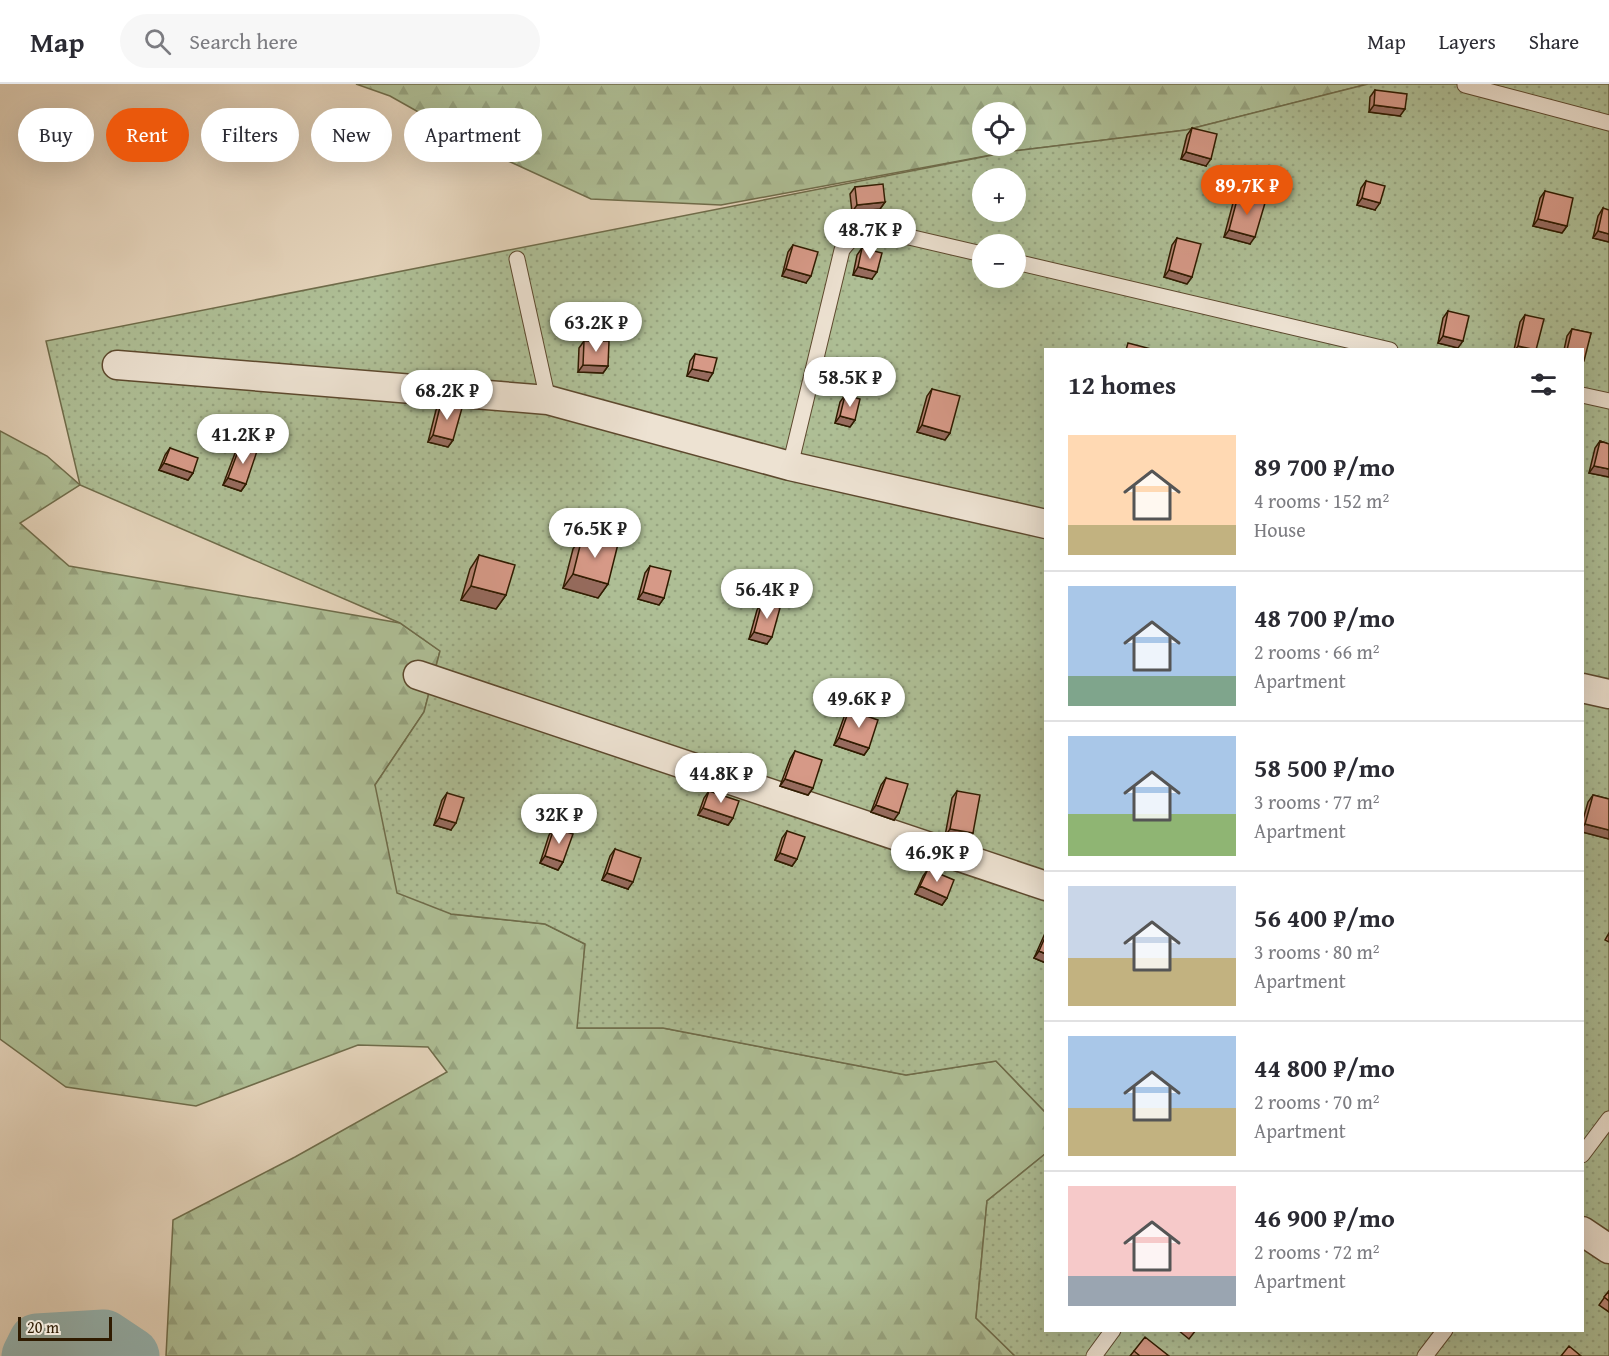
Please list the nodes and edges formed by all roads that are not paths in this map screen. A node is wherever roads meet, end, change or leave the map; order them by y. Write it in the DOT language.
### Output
graph roads {
  1 [pos="1465,85"];
  2 [pos="1609,123"];
  3 [pos="972,252"];
  4 [pos="517,259"];
  5 [pos="1026,264"];
  6 [pos="1382,348"];
  7 [pos="117,365"];
  8 [pos="1584,395"];
  9 [pos="548,400"];
  10 [pos="1609,401"];
  11 [pos="790,466"];
  12 [pos="1044,524"];
  13 [pos="418,675"];
  14 [pos="1584,688"];
  15 [pos="1609,694"];
  16 [pos="1044,885"];
  17 [pos="1609,1119"];
  18 [pos="1584,1152"];
  19 [pos="1584,1232"];
  20 [pos="1609,1249"];
  21 [pos="1112,1332"];
  22 [pos="1443,1332"];
  23 [pos="1094,1356"];
  24 [pos="1425,1356"];
  1 -- 2 [label="lane"];
  3 -- 11 [label="lane"];
  4 -- 9 [label="lane"];
  5 -- 6 [label="lane"];
  7 -- 9 [label="street"];
  8 -- 10 [label="lane"];
  9 -- 11 [label="street"];
  11 -- 12 [label="street"];
  13 -- 16 [label="street"];
  14 -- 15 [label="street"];
  17 -- 18 [label="lane"];
  19 -- 20 [label="street"];
  21 -- 23 [label="lane"];
  22 -- 24 [label="lane"];
}
